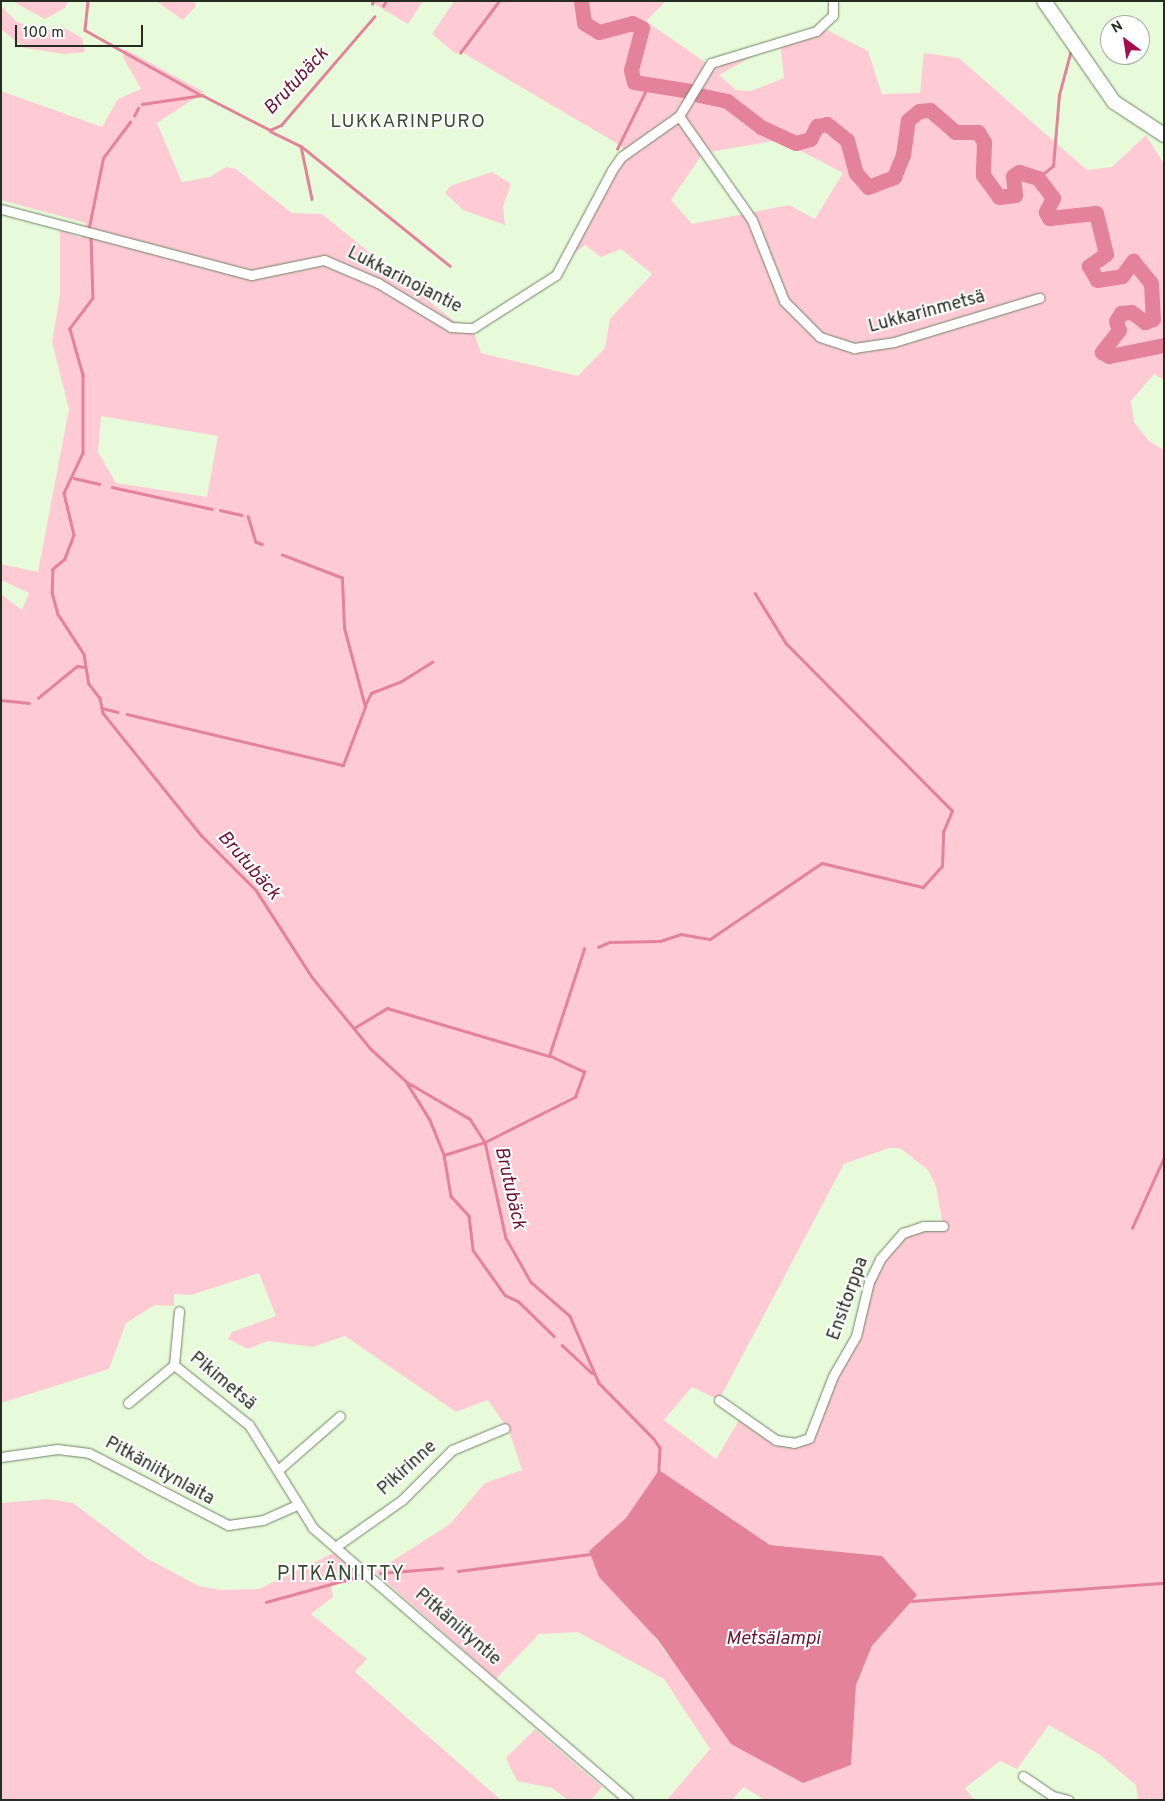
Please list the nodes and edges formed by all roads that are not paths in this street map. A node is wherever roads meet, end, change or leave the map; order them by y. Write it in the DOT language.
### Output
graph roads {
  1 [pos="833,1"];
  2 [pos="1044,1"];
  3 [pos="679,116"];
  4 [pos="1164,135"];
  5 [pos="1,209"];
  6 [pos="1039,298"];
  7 [pos="943,1226"];
  8 [pos="179,1311"];
  9 [pos="174,1365"];
  10 [pos="719,1400"];
  11 [pos="128,1403"];
  12 [pos="340,1416"];
  13 [pos="505,1428"];
  14 [pos="1,1457"];
  15 [pos="278,1470"];
  16 [pos="296,1505"];
  17 [pos="338,1545"];
  18 [pos="1023,1776"];
  19 [pos="628,1800"];
  20 [pos="1068,1800"];
  1 -- 3 [label="street, Lukkarinojantie"];
  2 -- 4 [label="main road"];
  3 -- 5 [label="street, Lukkarinojantie"];
  3 -- 6 [label="street, Lukkarinmetsä"];
  7 -- 10 [label="street, Ensitorppa"];
  8 -- 9 [label="street, Pikimetsä"];
  9 -- 11 [label="street"];
  9 -- 15 [label="street, Pikimetsä"];
  12 -- 15 [label="street"];
  13 -- 17 [label="street, Pikirinne"];
  14 -- 16 [label="street, Pitkäniitynlaita"];
  15 -- 16 [label="street, Pitkäniityntie"];
  16 -- 17 [label="street, Pitkäniityntie"];
  17 -- 19 [label="street, Pitkäniityntie"];
  18 -- 20 [label="street"];
}
